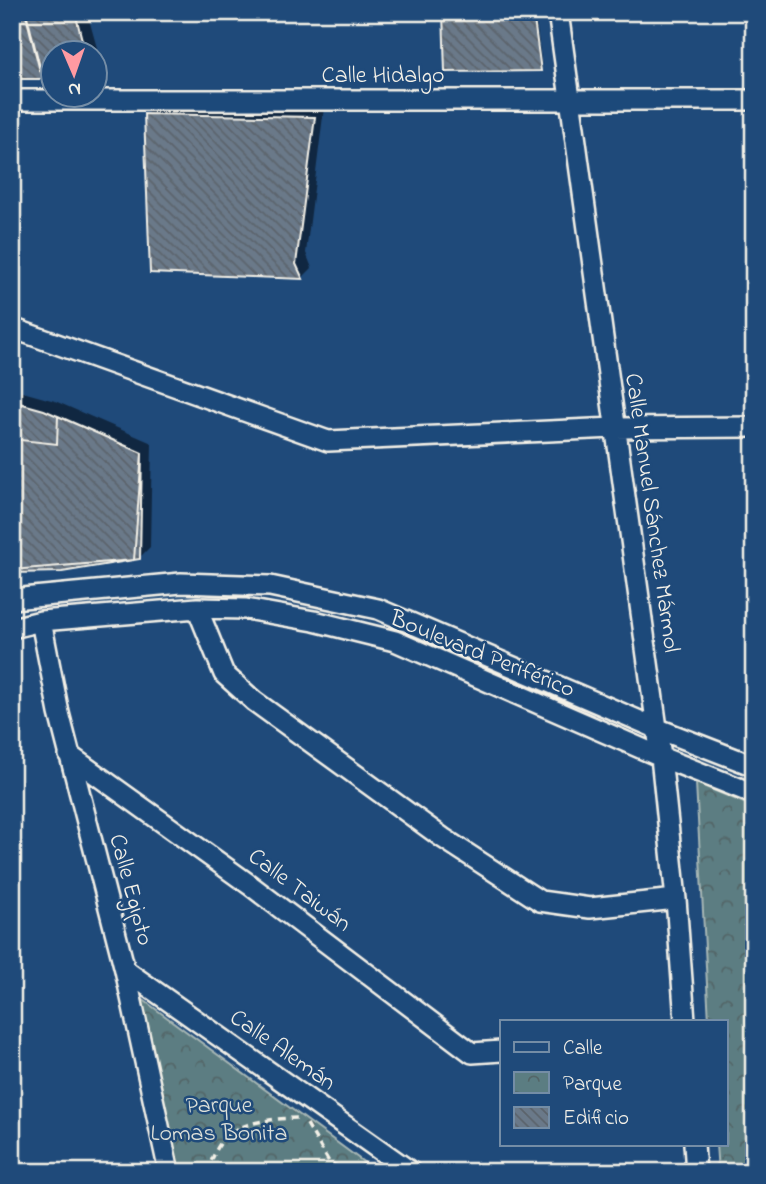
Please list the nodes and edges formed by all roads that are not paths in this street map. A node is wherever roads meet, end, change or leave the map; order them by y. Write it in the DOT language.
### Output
graph roads {
  1 [pos="558,12"];
  2 [pos="12,100"];
  3 [pos="754,100"];
  4 [pos="571,102"];
  5 [pos="12,328"];
  6 [pos="754,427"];
  7 [pos="614,428"];
  8 [pos="12,600"];
  9 [pos="197,608"];
  10 [pos="41,621"];
  11 [pos="12,628"];
  12 [pos="656,728"];
  13 [pos="69,755"];
  14 [pos="661,757"];
  15 [pos="754,766"];
  16 [pos="754,794"];
  17 [pos="676,899"];
  18 [pos="125,970"];
  19 [pos="685,1020"];
  20 [pos="500,1051"];
  21 [pos="694,1146"];
  22 [pos="169,1172"];
  23 [pos="411,1172"];
  24 [pos="696,1172"];
  1 -- 4 [label="street, Calle Manuel Sánchez Mármol"];
  2 -- 4 [label="street, Calle Hidalgo"];
  3 -- 4 [label="street, Calle Hidalgo"];
  4 -- 7 [label="street, Calle Manuel Sánchez Mármol"];
  5 -- 7 [label="street"];
  6 -- 7 [label="street"];
  7 -- 12 [label="street, Calle Manuel Sánchez Mármol"];
  8 -- 12 [label="street, Boulevard Periférico"];
  9 -- 10 [label="street, Boulevard Periférico"];
  9 -- 14 [label="street, Boulevard Periférico"];
  9 -- 17 [label="street"];
  10 -- 11 [label="street, Boulevard Periférico"];
  10 -- 13 [label="street, Calle Egipto"];
  12 -- 14 [label="street, Calle Manuel Sánchez Mármol"];
  12 -- 15 [label="street, Boulevard Periférico"];
  13 -- 18 [label="street, Calle Egipto"];
  13 -- 20 [label="street, Calle Taiwán"];
  14 -- 16 [label="street, Boulevard Periférico"];
  14 -- 17 [label="street, Calle Manuel Sánchez Mármol"];
  17 -- 19 [label="street, Calle Manuel Sánchez Mármol"];
  18 -- 22 [label="street, Calle Egipto"];
  18 -- 23 [label="street, Calle Alemán"];
  21 -- 24 [label="street"];
}
